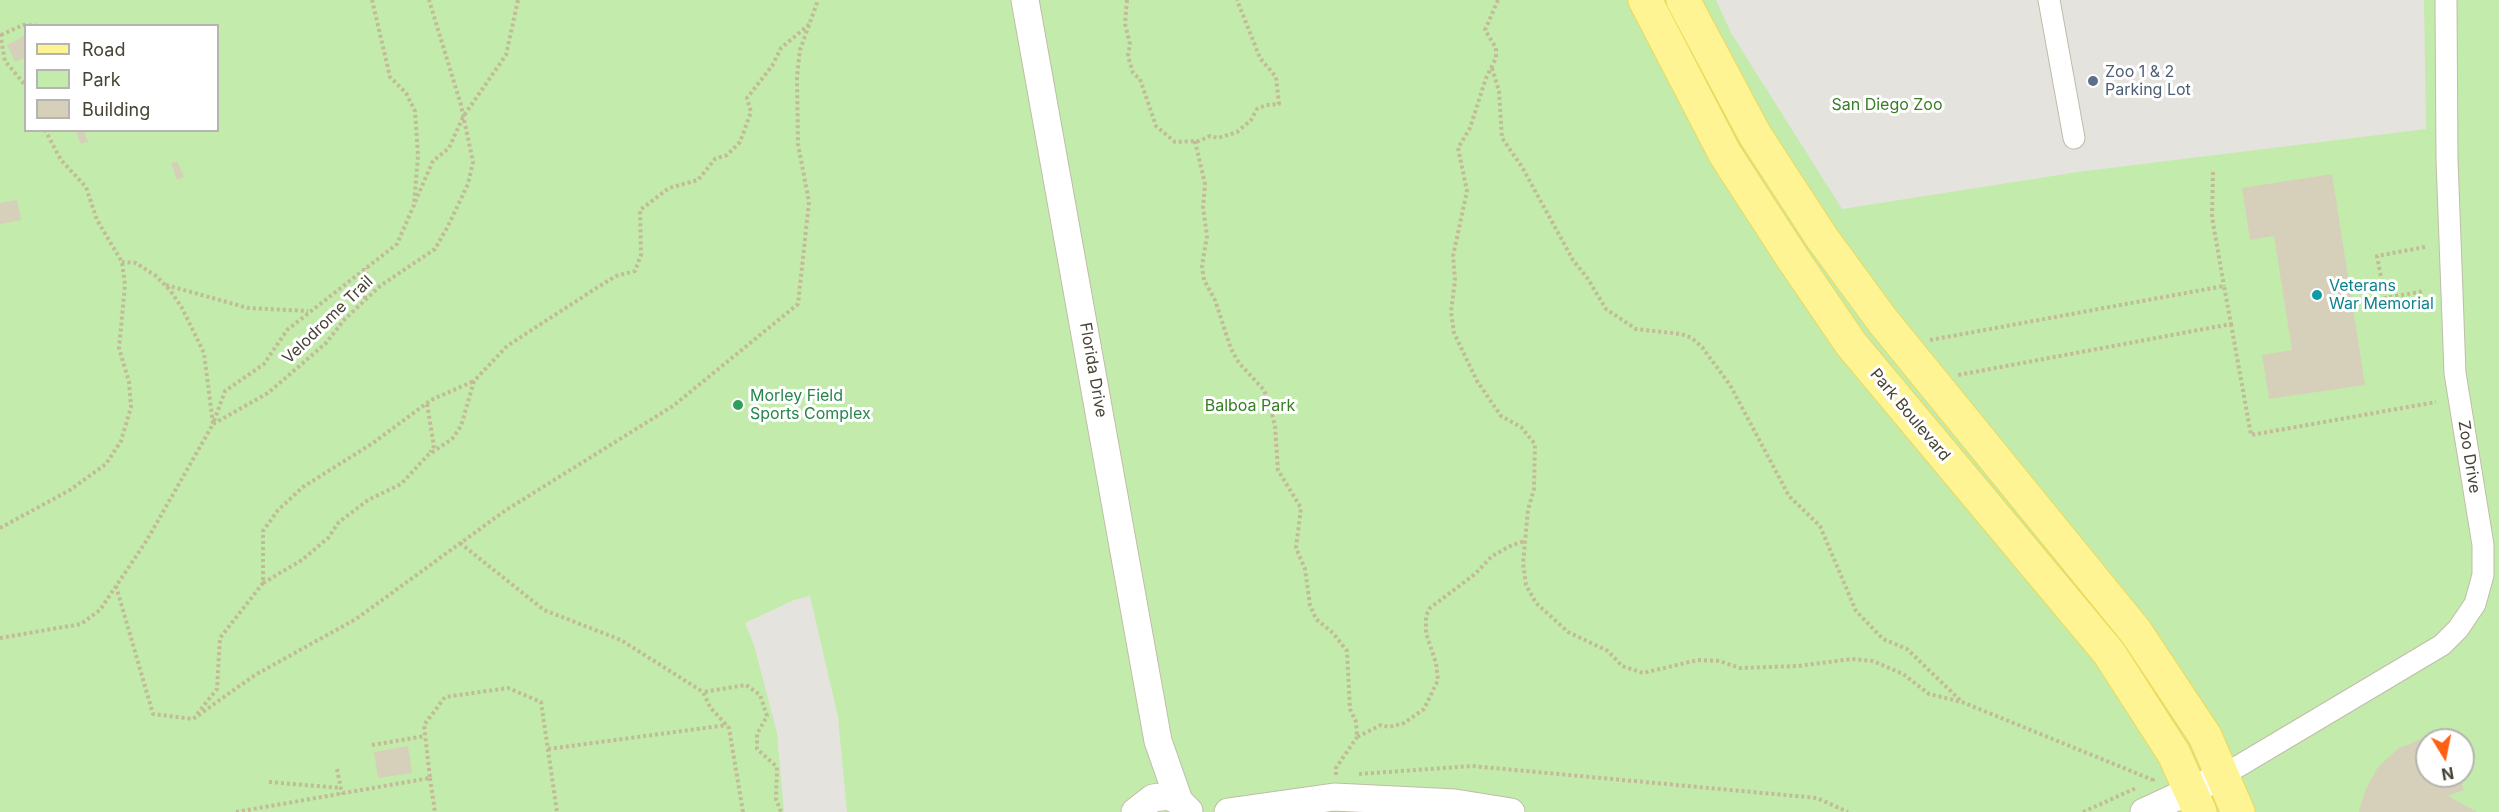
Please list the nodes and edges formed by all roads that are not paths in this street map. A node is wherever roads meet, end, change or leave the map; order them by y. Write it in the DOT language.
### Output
graph roads {
  1 [pos="1025,0"];
  2 [pos="1645,0"];
  3 [pos="1683,0"];
  4 [pos="2049,0"];
  5 [pos="2446,0"];
  6 [pos="2074,138"];
  7 [pos="1158,741"];
  8 [pos="2222,776"];
  9 [pos="2196,801"];
  10 [pos="1140,807"];
  11 [pos="1188,808"];
  12 [pos="1238,812"];
  13 [pos="1511,812"];
  14 [pos="2144,812"];
  15 [pos="2238,812"];
  1 -- 7 [label="street, Florida Drive"];
  2 -- 9 [label="main road, Park Boulevard"];
  3 -- 8 [label="main road"];
  4 -- 6 [label="street"];
  5 -- 8 [label="street, Zoo Drive"];
  7 -- 10 [label="street, Florida Drive"];
  7 -- 11 [label="street, Florida Drive"];
  8 -- 9 [label="street"];
  8 -- 15 [label="main road"];
  9 -- 14 [label="street"];
  10 -- 11 [label="street"];
  12 -- 13 [label="street"];
}
